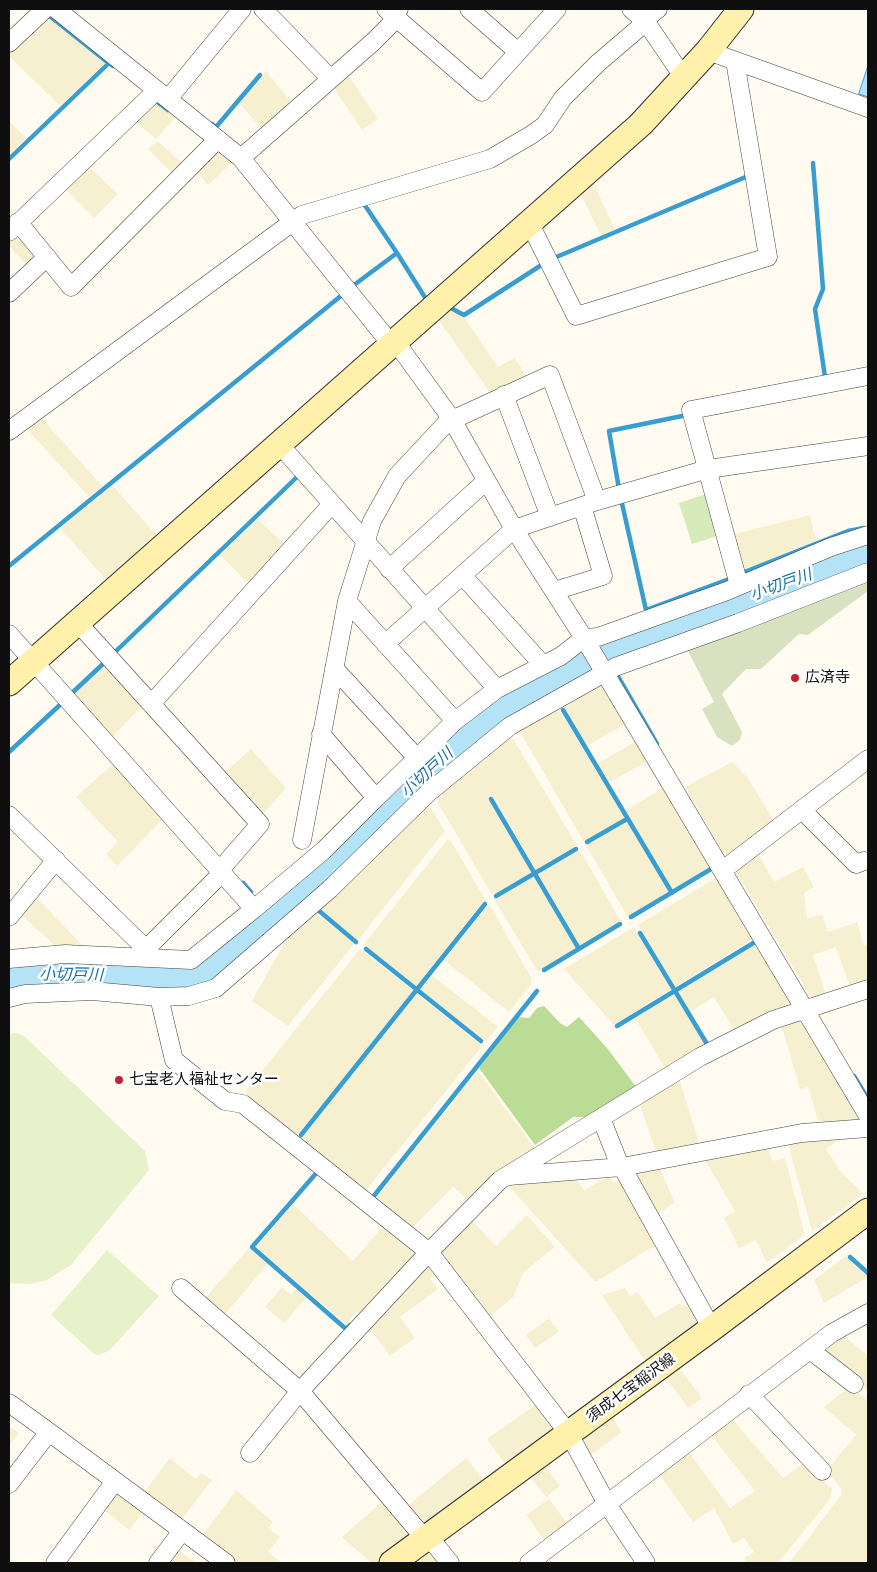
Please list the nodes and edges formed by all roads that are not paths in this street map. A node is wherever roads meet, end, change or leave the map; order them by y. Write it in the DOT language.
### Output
graph roads {
  1 [pos="45,9"];
  2 [pos="56,9"];
  3 [pos="242,9"];
  4 [pos="263,9"];
  5 [pos="469,9"];
  6 [pos="741,9"];
  7 [pos="554,10"];
  8 [pos="393,11"];
  9 [pos="645,15"];
  10 [pos="9,43"];
  11 [pos="708,51"];
  12 [pos="518,52"];
  13 [pos="735,61"];
  14 [pos="684,78"];
  15 [pos="331,79"];
  16 [pos="162,94"];
  17 [pos="868,108"];
  18 [pos="218,139"];
  19 [pos="242,158"];
  20 [pos="293,221"];
  21 [pos="529,222"];
  22 [pos="14,227"];
  23 [pos="46,257"];
  24 [pos="9,294"];
  25 [pos="393,342"];
  26 [pos="868,376"];
  27 [pos="504,395"];
  28 [pos="452,419"];
  29 [pos="10,426"];
  30 [pos="279,444"];
  31 [pos="868,446"];
  32 [pos="708,469"];
  33 [pos="486,481"];
  34 [pos="590,503"];
  35 [pos="332,504"];
  36 [pos="550,517"];
  37 [pos="514,530"];
  38 [pos="868,535"];
  39 [pos="366,543"];
  40 [pos="389,569"];
  41 [pos="868,572"];
  42 [pos="462,576"];
  43 [pos="739,585"];
  44 [pos="554,591"];
  45 [pos="347,601"];
  46 [pos="425,609"];
  47 [pos="78,623"];
  48 [pos="9,634"];
  49 [pos="585,640"];
  50 [pos="386,644"];
  51 [pos="33,662"];
  52 [pos="543,665"];
  53 [pos="334,668"];
  54 [pos="603,670"];
  55 [pos="9,683"];
  56 [pos="497,689"];
  57 [pos="151,704"];
  58 [pos="455,721"];
  59 [pos="321,734"];
  60 [pos="417,758"];
  61 [pos="868,759"];
  62 [pos="376,798"];
  63 [pos="802,810"];
  64 [pos="9,815"];
  65 [pos="302,840"];
  66 [pos="56,860"];
  67 [pos="867,865"];
  68 [pos="723,870"];
  69 [pos="221,872"];
  70 [pos="254,909"];
  71 [pos="9,918"];
  72 [pos="147,954"];
  73 [pos="9,960"];
  74 [pos="868,989"];
  75 [pos="159,997"];
  76 [pos="9,998"];
  77 [pos="806,1010"];
  78 [pos="868,1116"];
  79 [pos="601,1118"];
  80 [pos="868,1128"];
  81 [pos="621,1167"];
  82 [pos="506,1176"];
  83 [pos="868,1210"];
  84 [pos="429,1252"];
  85 [pos="181,1288"];
  86 [pos="868,1313"];
  87 [pos="712,1328"];
  88 [pos="810,1350"];
  89 [pos="854,1384"];
  90 [pos="300,1391"];
  91 [pos="749,1394"];
  92 [pos="9,1403"];
  93 [pos="49,1432"];
  94 [pos="569,1434"];
  95 [pos="250,1453"];
  96 [pos="822,1472"];
  97 [pos="115,1481"];
  98 [pos="9,1484"];
  99 [pos="607,1504"];
  100 [pos="182,1531"];
  101 [pos="427,1538"];
  102 [pos="54,1563"];
  103 [pos="158,1563"];
  104 [pos="226,1563"];
  105 [pos="392,1563"];
  106 [pos="450,1563"];
  107 [pos="529,1563"];
  108 [pos="646,1563"];
  1 -- 10 [label="street"];
  2 -- 16 [label="street"];
  3 -- 16 [label="street"];
  4 -- 15 [label="street"];
  5 -- 12 [label="street"];
  6 -- 11 [label="street"];
  7 -- 12 [label="street"];
  8 -- 12 [label="street"];
  8 -- 15 [label="street"];
  9 -- 14 [label="street"];
  9 -- 20 [label="street"];
  11 -- 13 [label="street"];
  11 -- 14 [label="street"];
  13 -- 17 [label="street"];
  13 -- 21 [label="street"];
  14 -- 21 [label="street"];
  15 -- 19 [label="street"];
  16 -- 18 [label="street"];
  16 -- 22 [label="street"];
  18 -- 19 [label="street"];
  18 -- 23 [label="street"];
  19 -- 20 [label="street"];
  20 -- 25 [label="street"];
  20 -- 29 [label="street"];
  21 -- 25 [label="street"];
  22 -- 23 [label="street"];
  23 -- 24 [label="street"];
  25 -- 28 [label="street"];
  25 -- 30 [label="street"];
  26 -- 32 [label="street"];
  27 -- 28 [label="street"];
  27 -- 34 [label="street"];
  27 -- 36 [label="street"];
  28 -- 33 [label="street"];
  28 -- 39 [label="street"];
  30 -- 35 [label="street"];
  30 -- 47 [label="street"];
  31 -- 32 [label="street"];
  32 -- 34 [label="street"];
  32 -- 43 [label="street"];
  33 -- 37 [label="street"];
  33 -- 40 [label="street"];
  34 -- 36 [label="street"];
  34 -- 44 [label="street"];
  35 -- 39 [label="street"];
  35 -- 57 [label="street"];
  36 -- 37 [label="street"];
  37 -- 42 [label="street"];
  37 -- 44 [label="street"];
  38 -- 43 [label="street"];
  39 -- 40 [label="street"];
  39 -- 45 [label="street"];
  40 -- 46 [label="street"];
  41 -- 54 [label="street"];
  42 -- 46 [label="street"];
  42 -- 52 [label="street"];
  43 -- 49 [label="street"];
  44 -- 49 [label="street"];
  45 -- 50 [label="street"];
  45 -- 53 [label="street"];
  46 -- 50 [label="street"];
  46 -- 56 [label="street"];
  47 -- 51 [label="street"];
  47 -- 57 [label="street"];
  48 -- 51 [label="street"];
  49 -- 52 [label="street"];
  49 -- 54 [label="street"];
  50 -- 58 [label="street"];
  51 -- 55 [label="street"];
  51 -- 69 [label="street"];
  52 -- 56 [label="street"];
  53 -- 59 [label="street"];
  53 -- 60 [label="street"];
  54 -- 68 [label="street"];
  54 -- 75 [label="street"];
  56 -- 58 [label="street"];
  57 -- 69 [label="street"];
  58 -- 60 [label="street"];
  59 -- 62 [label="street"];
  59 -- 65 [label="street"];
  60 -- 62 [label="street"];
  61 -- 63 [label="street"];
  62 -- 70 [label="street"];
  63 -- 67 [label="street"];
  63 -- 68 [label="street"];
  64 -- 66 [label="street"];
  66 -- 71 [label="street"];
  66 -- 72 [label="street"];
  68 -- 77 [label="street"];
  69 -- 70 [label="street"];
  69 -- 72 [label="street"];
  70 -- 72 [label="street"];
  72 -- 73 [label="street"];
  74 -- 77 [label="street"];
  75 -- 76 [label="street"];
  75 -- 84 [label="street"];
  77 -- 78 [label="street"];
  77 -- 79 [label="street"];
  79 -- 81 [label="street"];
  79 -- 82 [label="street"];
  80 -- 81 [label="street"];
  81 -- 82 [label="street"];
  81 -- 87 [label="street"];
  82 -- 84 [label="street"];
  83 -- 87 [label="street, 須成七宝稲沢線"];
  84 -- 90 [label="street"];
  84 -- 94 [label="street"];
  85 -- 90 [label="street"];
  86 -- 88 [label="street"];
  87 -- 94 [label="street, 須成七宝稲沢線"];
  88 -- 89 [label="street"];
  88 -- 91 [label="street"];
  90 -- 95 [label="street"];
  90 -- 101 [label="street"];
  91 -- 96 [label="street"];
  91 -- 99 [label="street"];
  92 -- 93 [label="street"];
  93 -- 97 [label="street"];
  93 -- 98 [label="street"];
  94 -- 99 [label="street"];
  94 -- 101 [label="street, 須成七宝稲沢線"];
  97 -- 100 [label="street"];
  97 -- 102 [label="street"];
  99 -- 107 [label="street"];
  99 -- 108 [label="street"];
  100 -- 103 [label="street"];
  100 -- 104 [label="street"];
  101 -- 105 [label="street, 須成七宝稲沢線"];
  101 -- 106 [label="street"];
}
